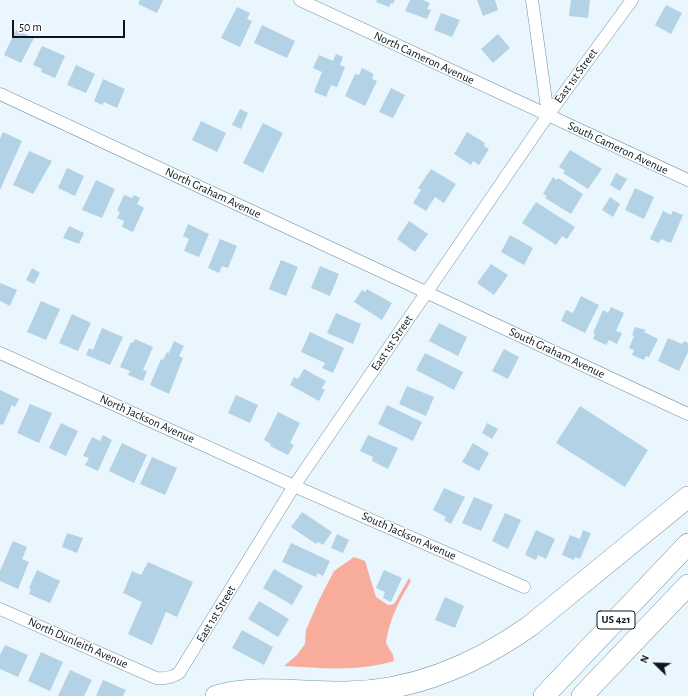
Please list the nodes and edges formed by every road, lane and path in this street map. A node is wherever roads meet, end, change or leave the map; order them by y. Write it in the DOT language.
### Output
graph roads {
  1 [pos="300,0"];
  2 [pos="532,0"];
  3 [pos="632,0"];
  4 [pos="0,94"];
  5 [pos="548,115"];
  6 [pos="688,180"];
  7 [pos="426,293"];
  8 [pos="0,353"];
  9 [pos="688,414"];
  10 [pos="294,486"];
  11 [pos="688,497"];
  12 [pos="688,544"];
  13 [pos="688,584"];
  14 [pos="524,587"];
  15 [pos="0,609"];
  16 [pos="156,678"];
  17 [pos="216,696"];
  18 [pos="544,696"];
  19 [pos="582,696"];
  1 -- 5 [label="street, North Cameron Avenue"];
  2 -- 5 [label="street"];
  3 -- 5 [label="street, East 1st Street"];
  4 -- 7 [label="street, North Graham Avenue"];
  5 -- 6 [label="street, South Cameron Avenue"];
  5 -- 7 [label="street, East 1st Street"];
  7 -- 9 [label="street, South Graham Avenue"];
  7 -- 10 [label="street, East 1st Street"];
  8 -- 10 [label="street, North Jackson Avenue"];
  10 -- 14 [label="street, South Jackson Avenue"];
  10 -- 16 [label="street, East 1st Street"];
  11 -- 17 [label="highway"];
  12 -- 18 [label="highway, US 421"];
  13 -- 19 [label="highway, US 421"];
  15 -- 16 [label="street, North Dunleith Avenue"];
}
